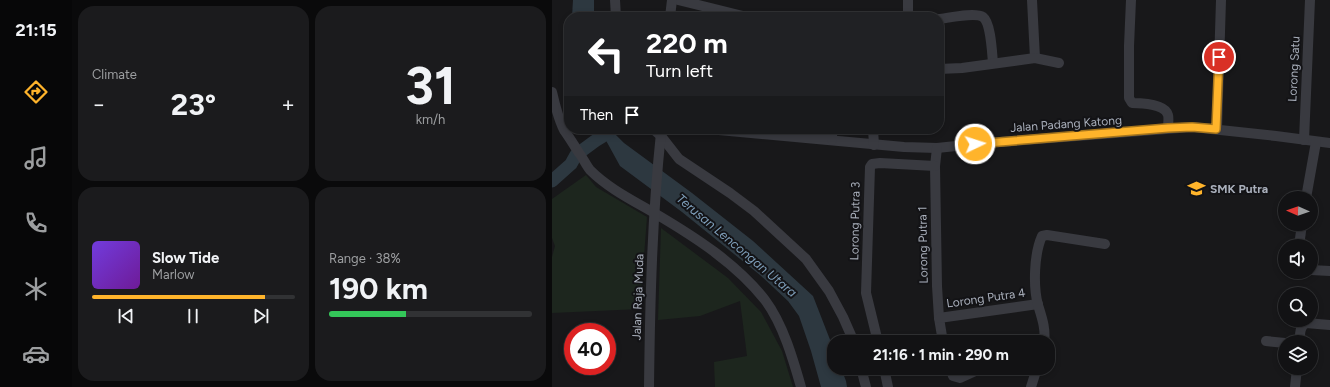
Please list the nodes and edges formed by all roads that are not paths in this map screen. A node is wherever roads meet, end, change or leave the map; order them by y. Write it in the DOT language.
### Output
graph roads {
  1 [pos="615,0"];
  2 [pos="672,0"];
  3 [pos="678,0"];
  4 [pos="908,0"];
  5 [pos="1032,0"];
  6 [pos="1131,0"];
  7 [pos="1221,0"];
  8 [pos="1310,0"];
  9 [pos="616,12"];
  10 [pos="671,12"];
  11 [pos="726,12"];
  12 [pos="908,12"];
  13 [pos="944,18"];
  14 [pos="1035,58"];
  15 [pos="993,63"];
  16 [pos="1059,63"];
  17 [pos="944,70"];
  18 [pos="552,92"];
  19 [pos="564,127"];
  20 [pos="1168,128"];
  21 [pos="1216,129"];
  22 [pos="568,134"];
  23 [pos="661,134"];
  24 [pos="662,134"];
  25 [pos="764,134"];
  26 [pos="832,134"];
  27 [pos="873,134"];
  28 [pos="832,140"];
  29 [pos="1304,140"];
  30 [pos="1316,142"];
  31 [pos="1330,143"];
  32 [pos="874,145"];
  33 [pos="937,148"];
  34 [pos="936,166"];
  35 [pos="1307,191"];
  36 [pos="655,211"];
  37 [pos="1105,244"];
  38 [pos="1318,270"];
  39 [pos="1330,271"];
  40 [pos="1038,304"];
  41 [pos="939,318"];
  42 [pos="1330,325"];
  43 [pos="851,335"];
  44 [pos="876,335"];
  45 [pos="942,335"];
  46 [pos="1045,335"];
  47 [pos="1300,335"];
  48 [pos="1266,341"];
  49 [pos="1278,342"];
  50 [pos="863,375"];
  51 [pos="885,375"];
  52 [pos="956,375"];
  53 [pos="967,375"];
  54 [pos="1035,375"];
  55 [pos="1296,375"];
  56 [pos="649,387"];
  57 [pos="801,387"];
  58 [pos="866,387"];
  59 [pos="888,387"];
  60 [pos="1031,387"];
  61 [pos="1295,387"];
  1 -- 9 [label="street"];
  2 -- 10 [label="street"];
  3 -- 11 [label="street"];
  4 -- 12 [label="street"];
  5 -- 14 [label="street"];
  6 -- 20 [label="street"];
  7 -- 21 [label="street"];
  8 -- 29 [label="street, Lorong Satu"];
  13 -- 15 [label="street"];
  14 -- 15 [label="street"];
  14 -- 16 [label="street"];
  15 -- 17 [label="street"];
  18 -- 19 [label="street"];
  20 -- 21 [label="street, Jalan Padang Katong"];
  20 -- 33 [label="street, Jalan Padang Katong"];
  21 -- 29 [label="street, Jalan Padang Katong"];
  22 -- 36 [label="street"];
  23 -- 36 [label="street, Jalan Raja Muda"];
  24 -- 43 [label="street"];
  25 -- 28 [label="street, Jalan Padang Katong"];
  26 -- 28 [label="street"];
  27 -- 32 [label="street"];
  28 -- 32 [label="street, Jalan Padang Katong"];
  29 -- 30 [label="street, Jalan Padang Katong"];
  30 -- 31 [label="street, Jalan Padang Katong"];
  30 -- 35 [label="street"];
  32 -- 33 [label="street, Jalan Padang Katong"];
  33 -- 34 [label="street, Lorong Putra 1"];
  34 -- 41 [label="street, Lorong Putra 1"];
  34 -- 44 [label="street, Lorong Putra 3"];
  36 -- 56 [label="street, Jalan Raja Muda"];
  36 -- 57 [label="street"];
  37 -- 40 [label="street"];
  38 -- 39 [label="street"];
  40 -- 41 [label="street, Lorong Putra 4"];
  40 -- 46 [label="street"];
  41 -- 45 [label="street, Lorong Putra 1"];
  42 -- 47 [label="street"];
  48 -- 49 [label="street"];
  50 -- 58 [label="street"];
  51 -- 59 [label="street"];
  52 -- 53 [label="street"];
  54 -- 60 [label="street"];
  55 -- 61 [label="street"];
}
